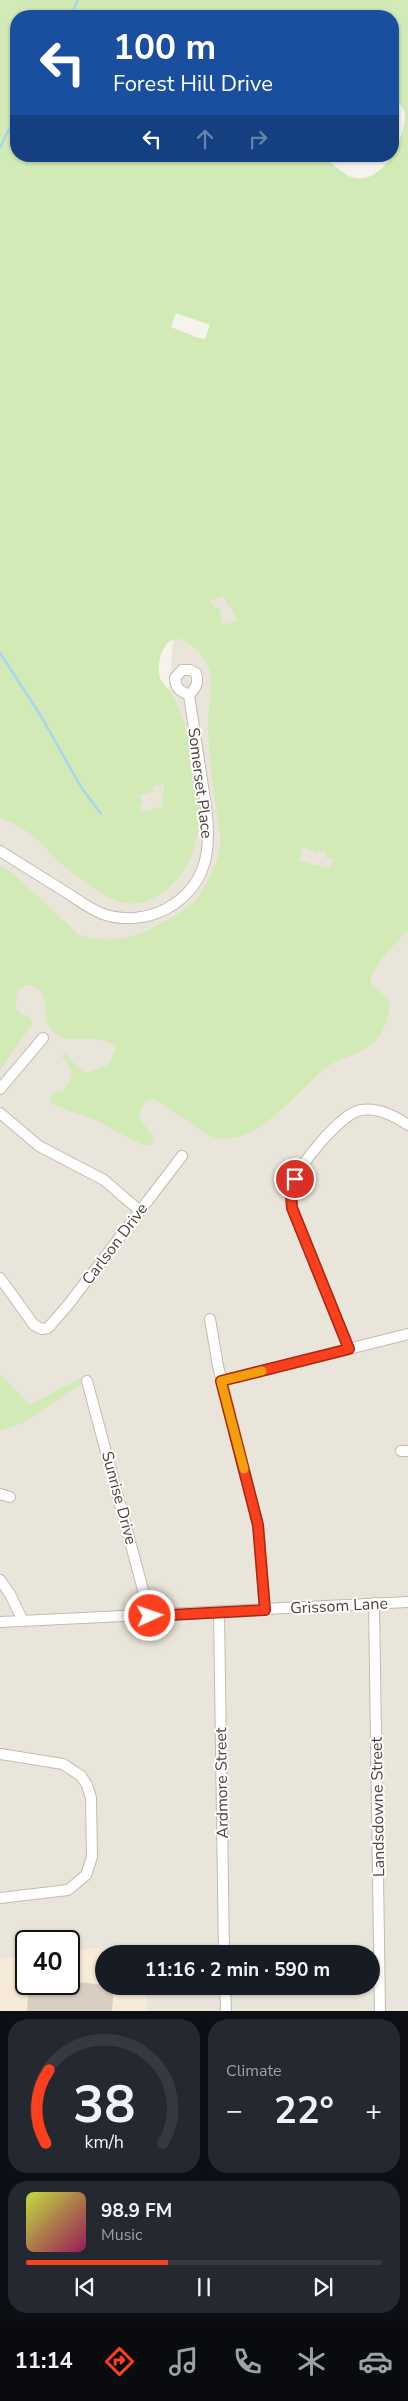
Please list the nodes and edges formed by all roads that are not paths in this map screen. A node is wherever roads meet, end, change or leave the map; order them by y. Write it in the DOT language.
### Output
graph roads {
  1 [pos="189,696"];
  2 [pos="0,851"];
  3 [pos="43,1038"];
  4 [pos="0,1089"];
  5 [pos="0,1113"];
  6 [pos="408,1125"];
  7 [pos="182,1156"];
  8 [pos="140,1211"];
  9 [pos="0,1278"];
  10 [pos="210,1319"];
  11 [pos="408,1334"];
  12 [pos="349,1349"];
  13 [pos="221,1381"];
  14 [pos="86,1382"];
  15 [pos="0,1580"];
  16 [pos="408,1602"];
  17 [pos="374,1603"];
  18 [pos="265,1610"];
  19 [pos="219,1612"];
  20 [pos="150,1616"];
  21 [pos="23,1621"];
  22 [pos="0,1622"];
  23 [pos="0,1754"];
  24 [pos="0,1898"];
  25 [pos="224,1945"];
  26 [pos="225,1995"];
  27 [pos="226,2011"];
  28 [pos="380,2011"];
  1 -- 2 [label="street, Somerset Place"];
  3 -- 4 [label="street"];
  5 -- 8 [label="street"];
  6 -- 12 [label="street"];
  7 -- 8 [label="street, Carlson Drive"];
  8 -- 9 [label="street, Carlson Drive"];
  10 -- 13 [label="street"];
  11 -- 12 [label="street"];
  12 -- 13 [label="street"];
  13 -- 18 [label="street"];
  14 -- 20 [label="street, Sunrise Drive"];
  15 -- 21 [label="street"];
  16 -- 17 [label="street, Grissom Lane"];
  17 -- 18 [label="street, Grissom Lane"];
  17 -- 28 [label="street, Landsdowne Street"];
  18 -- 19 [label="street, Grissom Lane"];
  19 -- 20 [label="street, Grissom Lane"];
  19 -- 25 [label="street, Ardmore Street"];
  20 -- 21 [label="street, Grissom Lane"];
  21 -- 22 [label="street, Grissom Lane"];
  23 -- 24 [label="street"];
  26 -- 27 [label="street"];
}
